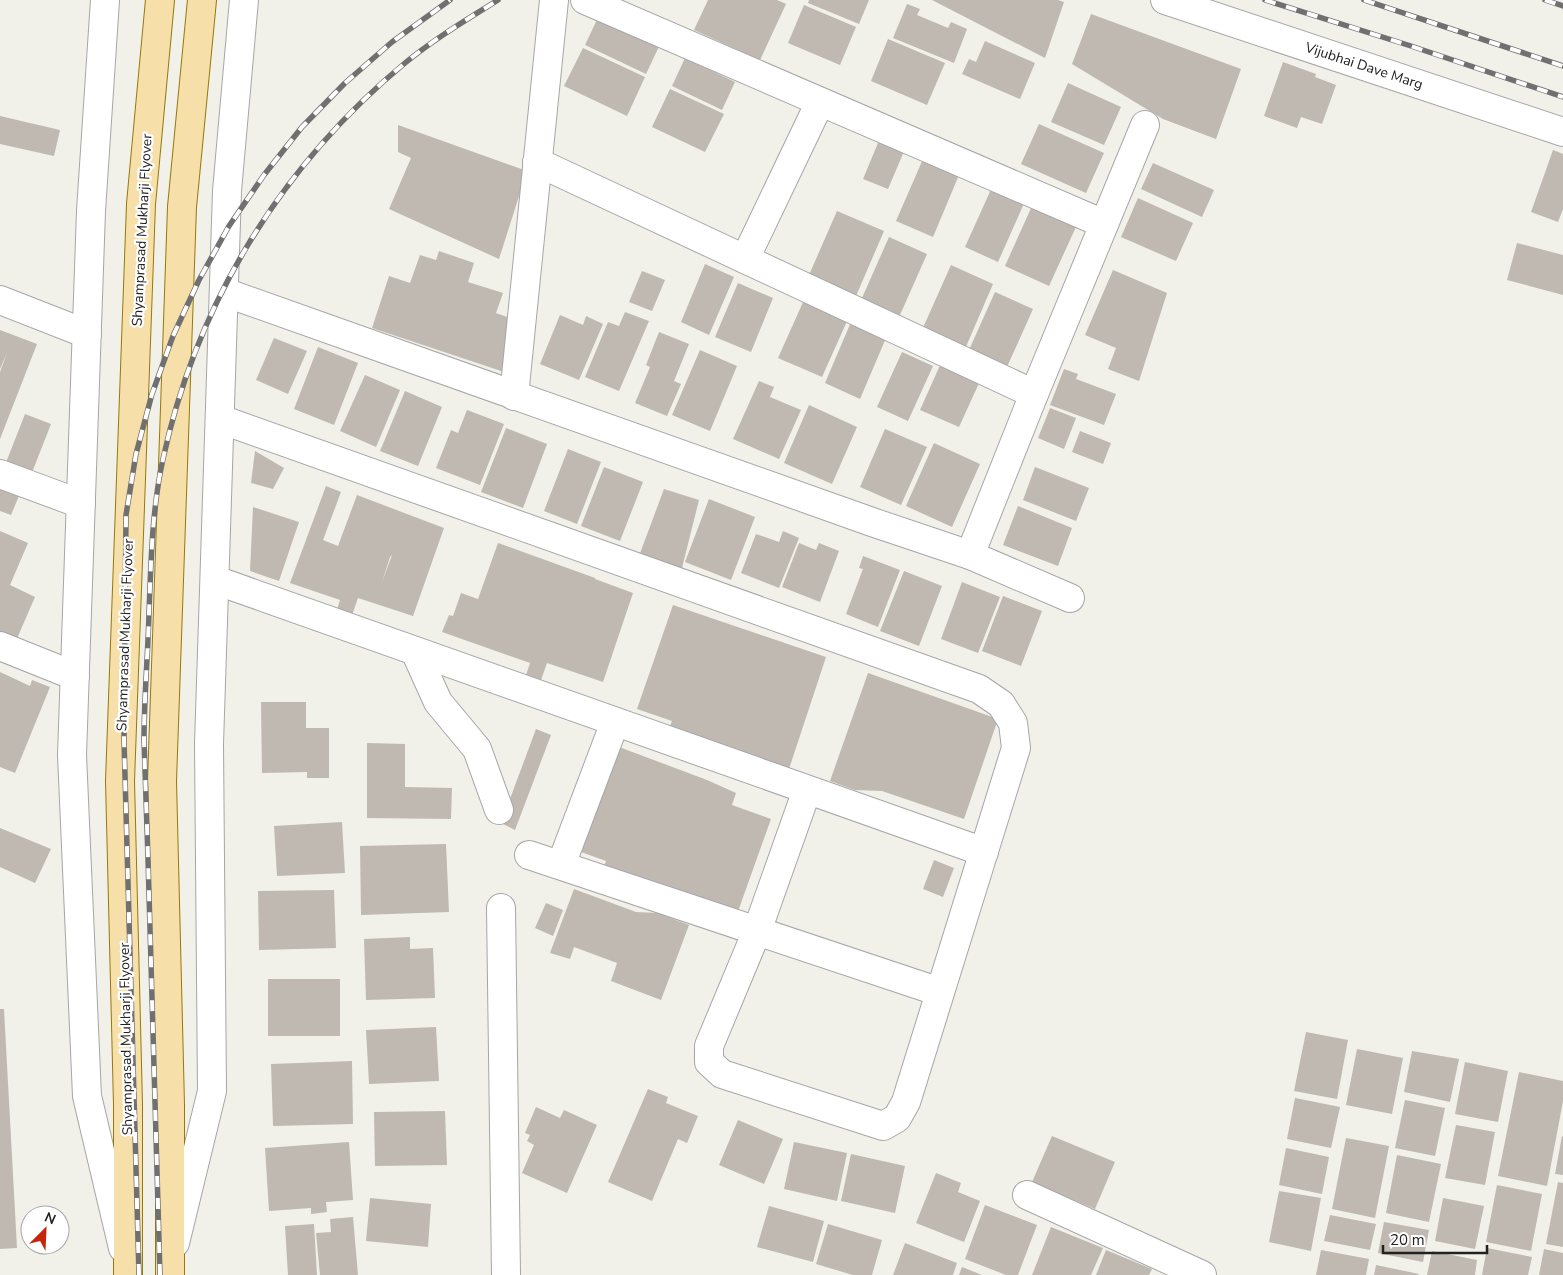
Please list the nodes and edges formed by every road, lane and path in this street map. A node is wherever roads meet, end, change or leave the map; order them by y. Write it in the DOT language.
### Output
graph roads {
  1 [pos="105,0"];
  2 [pos="160,0"];
  3 [pos="202,0"];
  4 [pos="244,0"];
  5 [pos="554,0"];
  6 [pos="585,0"];
  7 [pos="1165,0"];
  8 [pos="820,102"];
  9 [pos="1145,125"];
  10 [pos="1563,132"];
  11 [pos="538,162"];
  12 [pos="1104,224"];
  13 [pos="745,259"];
  14 [pos="224,292"];
  15 [pos="0,300"];
  16 [pos="87,334"];
  17 [pos="1034,394"];
  18 [pos="514,396"];
  19 [pos="220,419"];
  20 [pos="0,474"];
  21 [pos="81,504"];
  22 [pos="970,555"];
  23 [pos="215,580"];
  24 [pos="1070,598"];
  25 [pos="0,646"];
  26 [pos="416,652"];
  27 [pos="75,676"];
  28 [pos="615,722"];
  29 [pos="807,790"];
  30 [pos="499,810"];
  31 [pos="984,852"];
  32 [pos="529,855"];
  33 [pos="562,865"];
  34 [pos="501,908"];
  35 [pos="757,931"];
  36 [pos="940,992"];
  37 [pos="1027,1195"];
  38 [pos="170,1269"];
  39 [pos="128,1273"];
  40 [pos="506,1275"];
  41 [pos="1202,1275"];
  1 -- 16 [label="street"];
  2 -- 39 [label="main road, Shyamprasad Mukharji Flyover"];
  3 -- 38 [label="main road"];
  4 -- 14 [label="street"];
  5 -- 11 [label="street"];
  6 -- 8 [label="street"];
  7 -- 10 [label="street, Vijubhai Dave Marg"];
  8 -- 12 [label="street"];
  8 -- 13 [label="street"];
  9 -- 12 [label="street"];
  11 -- 13 [label="street"];
  11 -- 18 [label="street"];
  12 -- 17 [label="street"];
  13 -- 17 [label="street"];
  14 -- 18 [label="street"];
  14 -- 19 [label="street"];
  15 -- 16 [label="street"];
  16 -- 21 [label="street"];
  17 -- 22 [label="street"];
  18 -- 22 [label="street"];
  19 -- 23 [label="street"];
  19 -- 31 [label="street"];
  20 -- 21 [label="street"];
  21 -- 27 [label="street"];
  22 -- 24 [label="street"];
  23 -- 26 [label="street"];
  23 -- 38 [label="street"];
  25 -- 27 [label="street"];
  26 -- 28 [label="street"];
  26 -- 30 [label="street"];
  27 -- 39 [label="street"];
  28 -- 29 [label="street"];
  28 -- 33 [label="street"];
  29 -- 31 [label="street"];
  29 -- 35 [label="street"];
  31 -- 36 [label="street"];
  32 -- 33 [label="street"];
  33 -- 35 [label="street"];
  34 -- 40 [label="street"];
  35 -- 36 [label="street"];
  35 -- 36 [label="street"];
  37 -- 41 [label="street"];
}
